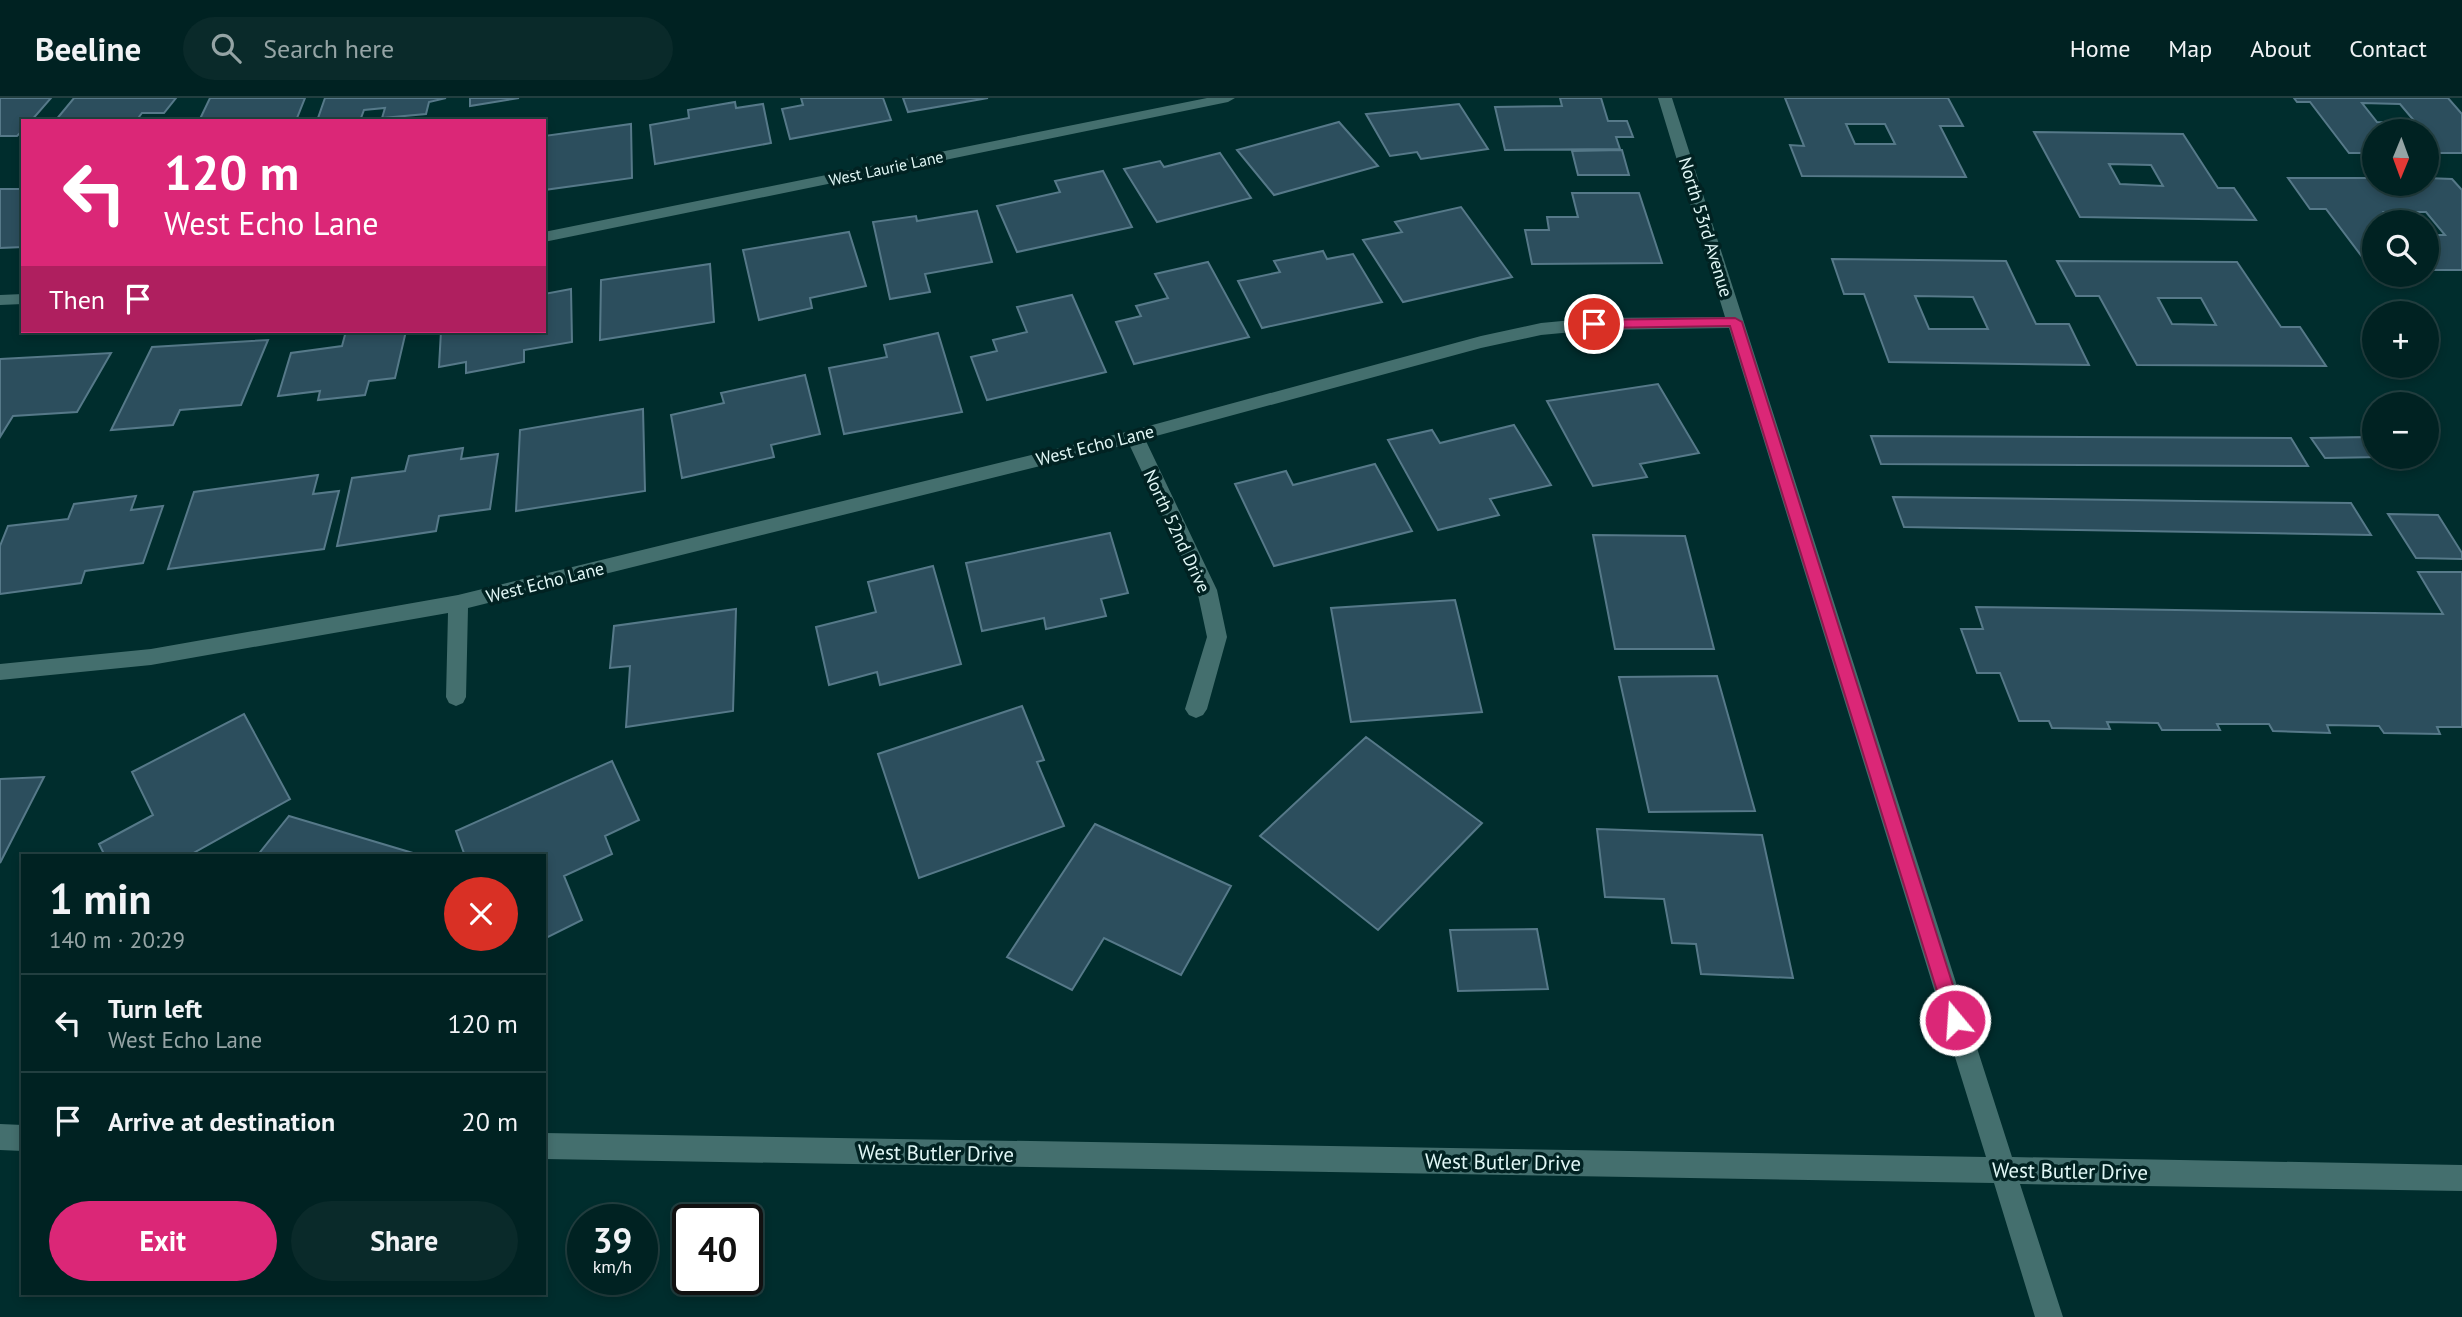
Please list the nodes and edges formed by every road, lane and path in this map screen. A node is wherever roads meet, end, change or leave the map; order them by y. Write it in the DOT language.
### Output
graph roads {
  1 [pos="1228,98"];
  2 [pos="1665,98"];
  3 [pos="546,237"];
  4 [pos="21,299"];
  5 [pos="0,300"];
  6 [pos="1735,322"];
  7 [pos="1134,436"];
  8 [pos="458,603"];
  9 [pos="0,672"];
  10 [pos="456,697"];
  11 [pos="1196,709"];
  12 [pos="0,1137"];
  13 [pos="21,1138"];
  14 [pos="546,1146"];
  15 [pos="2002,1170"];
  16 [pos="2462,1178"];
  17 [pos="2049,1317"];
  1 -- 3 [label="street, West Laurie Lane"];
  2 -- 6 [label="street, North 53rd Avenue"];
  4 -- 5 [label="street"];
  6 -- 7 [label="street, West Echo Lane"];
  6 -- 15 [label="street, North 53rd Avenue"];
  7 -- 8 [label="street, West Echo Lane"];
  7 -- 11 [label="street, North 52nd Drive"];
  8 -- 9 [label="street, West Echo Lane"];
  8 -- 10 [label="street"];
  12 -- 13 [label="street"];
  14 -- 15 [label="street, West Butler Drive"];
  15 -- 16 [label="street, West Butler Drive"];
  15 -- 17 [label="street, North 53rd Avenue"];
}
